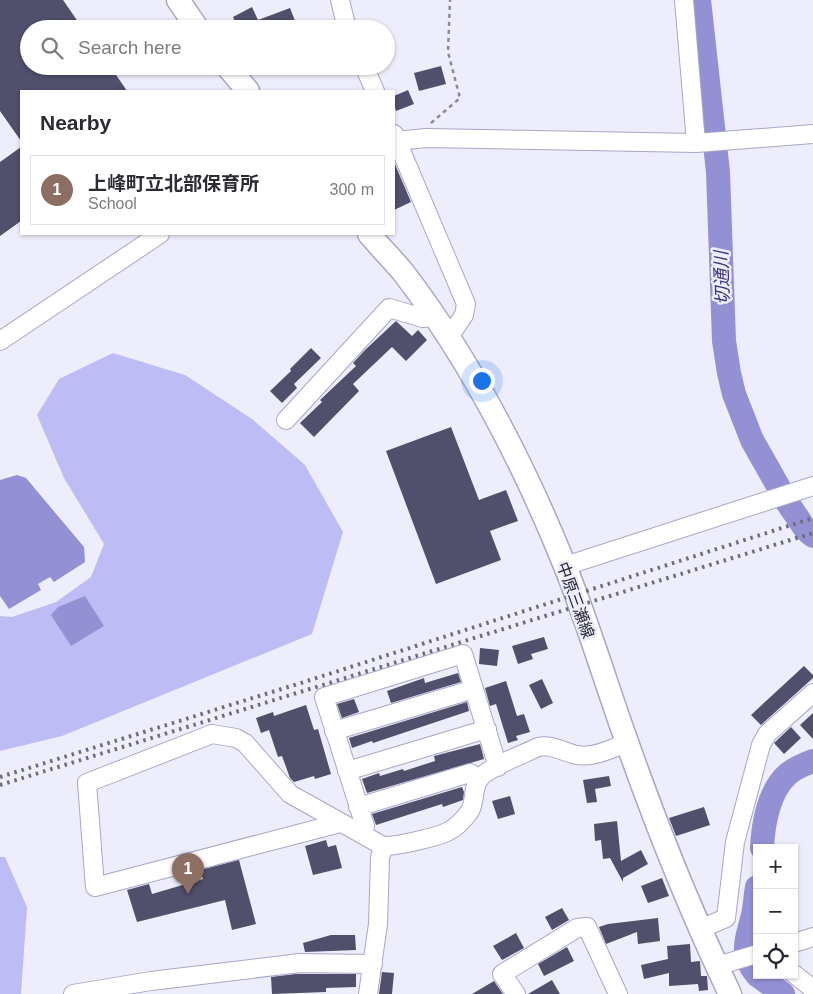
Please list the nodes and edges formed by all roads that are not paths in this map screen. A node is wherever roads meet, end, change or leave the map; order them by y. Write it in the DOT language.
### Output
graph roads {
  1 [pos="178,0"];
  2 [pos="340,0"];
  3 [pos="684,0"];
  4 [pos="192,20"];
  5 [pos="345,20"];
  6 [pos="235,75"];
  7 [pos="368,75"];
  8 [pos="247,90"];
  9 [pos="375,90"];
  10 [pos="813,134"];
  11 [pos="395,138"];
  12 [pos="696,143"];
  13 [pos="158,235"];
  14 [pos="370,235"];
  15 [pos="434,317"];
  16 [pos="449,337"];
  17 [pos="0,340"];
  18 [pos="286,420"];
  19 [pos="812,486"];
  20 [pos="565,566"];
  21 [pos="474,689"];
  22 [pos="813,693"];
  23 [pos="487,729"];
  24 [pos="334,731"];
  25 [pos="627,742"];
  26 [pos="498,766"];
  27 [pos="347,771"];
  28 [pos="479,779"];
  29 [pos="358,806"];
  30 [pos="340,823"];
  31 [pos="363,835"];
  32 [pos="383,846"];
  33 [pos="700,929"];
  34 [pos="813,937"];
  35 [pos="798,942"];
  36 [pos="753,955"];
  37 [pos="373,964"];
  38 [pos="717,966"];
  39 [pos="798,977"];
  40 [pos="813,989"];
  41 [pos="74,994"];
  42 [pos="368,994"];
  43 [pos="516,994"];
  44 [pos="618,994"];
  45 [pos="730,994"];
  1 -- 4 [label="main road"];
  2 -- 5 [label="street"];
  3 -- 12 [label="street"];
  6 -- 8 [label="main road"];
  7 -- 9 [label="street"];
  10 -- 12 [label="street"];
  11 -- 12 [label="street"];
  11 -- 16 [label="street"];
  13 -- 17 [label="street"];
  14 -- 15 [label="main road, 中原三瀬線"];
  15 -- 16 [label="main road, 中原三瀬線"];
  15 -- 18 [label="street"];
  16 -- 20 [label="main road, 中原三瀬線"];
  19 -- 20 [label="street"];
  20 -- 25 [label="main road, 中原三瀬線"];
  21 -- 23 [label="street"];
  21 -- 24 [label="street"];
  21 -- 24 [label="street"];
  22 -- 33 [label="street"];
  23 -- 26 [label="street"];
  23 -- 27 [label="street"];
  24 -- 27 [label="street"];
  25 -- 26 [label="street"];
  25 -- 33 [label="main road, 中原三瀬線"];
  26 -- 28 [label="street"];
  27 -- 29 [label="street"];
  28 -- 29 [label="street"];
  28 -- 32 [label="street"];
  29 -- 31 [label="street"];
  30 -- 30 [label="street"];
  30 -- 31 [label="street"];
  31 -- 32 [label="street"];
  32 -- 37 [label="street"];
  33 -- 38 [label="main road, 中原三瀬線"];
  34 -- 35 [label="street"];
  36 -- 38 [label="street"];
  37 -- 41 [label="street"];
  37 -- 42 [label="street"];
  38 -- 45 [label="main road, 中原三瀬線"];
  39 -- 40 [label="street"];
  43 -- 44 [label="street"];
}
